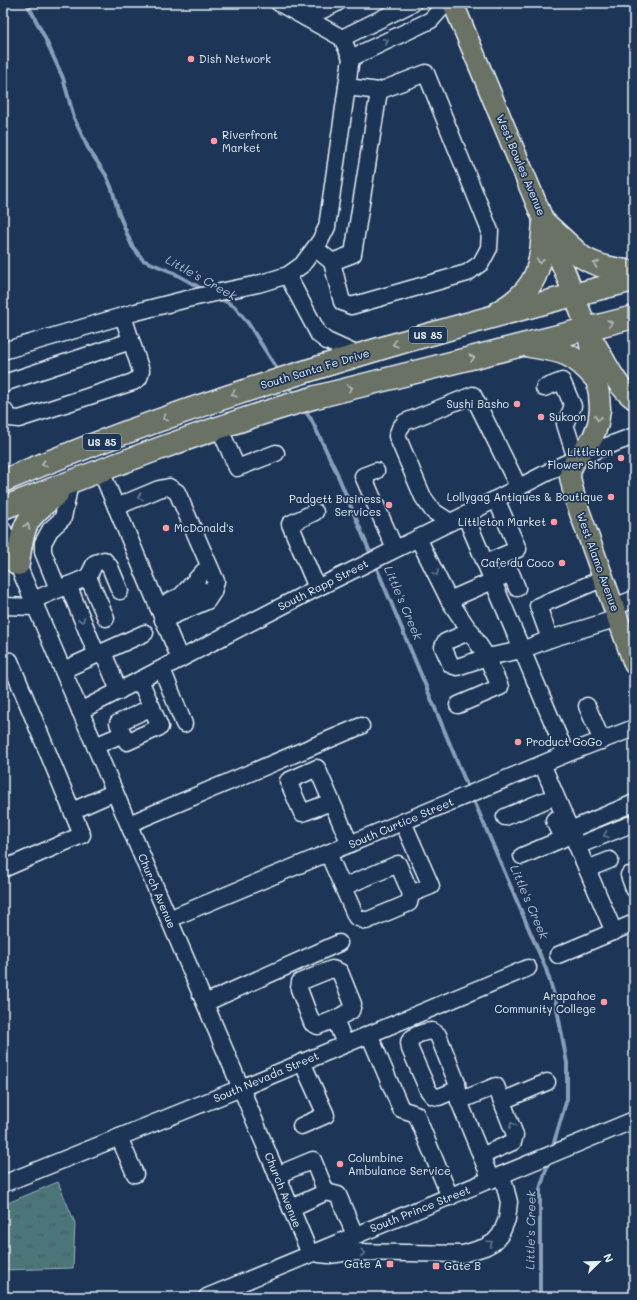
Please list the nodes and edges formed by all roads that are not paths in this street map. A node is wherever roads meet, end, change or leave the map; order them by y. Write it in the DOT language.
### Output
graph roads {
  1 [pos="279,3"];
  2 [pos="337,3"];
  3 [pos="413,3"];
  4 [pos="446,3"];
  5 [pos="452,3"];
  6 [pos="306,18"];
  7 [pos="342,38"];
  8 [pos="351,58"];
  9 [pos="346,87"];
  10 [pos="379,91"];
  11 [pos="544,222"];
  12 [pos="315,248"];
  13 [pos="332,262"];
  14 [pos="634,272"];
  15 [pos="288,275"];
  16 [pos="634,280"];
  17 [pos="574,294"];
  18 [pos="123,316"];
  19 [pos="634,317"];
  20 [pos="487,319"];
  21 [pos="587,328"];
  22 [pos="131,341"];
  23 [pos="525,345"];
  24 [pos="3,351"];
  25 [pos="358,355"];
  26 [pos="596,380"];
  27 [pos="3,385"];
  28 [pos="544,388"];
  29 [pos="634,399"];
  30 [pos="3,409"];
  31 [pos="220,427"];
  32 [pos="634,436"];
  33 [pos="276,453"];
  34 [pos="576,459"];
  35 [pos="376,470"];
  36 [pos="101,471"];
  37 [pos="3,481"];
  38 [pos="70,483"];
  39 [pos="169,487"];
  40 [pos="519,488"];
  41 [pos="496,499"];
  42 [pos="116,507"];
  43 [pos="3,508"];
  44 [pos="315,512"];
  45 [pos="465,515"];
  46 [pos="450,522"];
  47 [pos="3,530"];
  48 [pos="418,538"];
  49 [pos="388,552"];
  50 [pos="10,558"];
  51 [pos="485,563"];
  52 [pos="88,577"];
  53 [pos="604,578"];
  54 [pos="492,581"];
  55 [pos="63,587"];
  56 [pos="317,588"];
  57 [pos="517,588"];
  58 [pos="120,591"];
  59 [pos="634,599"];
  60 [pos="449,600"];
  61 [pos="34,604"];
  62 [pos="3,606"];
  63 [pos="161,613"];
  64 [pos="616,613"];
  65 [pos="106,618"];
  66 [pos="471,631"];
  67 [pos="145,633"];
  68 [pos="550,639"];
  69 [pos="522,650"];
  70 [pos="100,653"];
  71 [pos="487,657"];
  72 [pos="180,659"];
  73 [pos="3,660"];
  74 [pos="634,664"];
  75 [pos="162,669"];
  76 [pos="63,670"];
  77 [pos="140,680"];
  78 [pos="119,691"];
  79 [pos="458,705"];
  80 [pos="587,706"];
  81 [pos="152,707"];
  82 [pos="80,711"];
  83 [pos="184,724"];
  84 [pos="361,726"];
  85 [pos="634,728"];
  86 [pos="123,734"];
  87 [pos="602,740"];
  88 [pos="95,746"];
  89 [pos="566,754"];
  90 [pos="537,766"];
  91 [pos="115,792"];
  92 [pos="546,800"];
  93 [pos="332,802"];
  94 [pos="634,803"];
  95 [pos="72,811"];
  96 [pos="505,817"];
  97 [pos="403,822"];
  98 [pos="634,823"];
  99 [pos="129,824"];
  100 [pos="570,830"];
  101 [pos="350,844"];
  102 [pos="577,846"];
  103 [pos="328,853"];
  104 [pos="522,856"];
  105 [pos="610,860"];
  106 [pos="3,869"];
  107 [pos="587,869"];
  108 [pos="343,887"];
  109 [pos="411,894"];
  110 [pos="169,919"];
  111 [pos="634,923"];
  112 [pos="614,932"];
  113 [pos="339,943"];
  114 [pos="558,955"];
  115 [pos="528,968"];
  116 [pos="205,1003"];
  117 [pos="335,1019"];
  118 [pos="369,1034"];
  119 [pos="345,1044"];
  120 [pos="302,1062"];
  121 [pos="547,1082"];
  122 [pos="241,1088"];
  123 [pos="502,1101"];
  124 [pos="634,1120"];
  125 [pos="301,1126"];
  126 [pos="119,1137"];
  127 [pos="481,1156"];
  128 [pos="135,1174"];
  129 [pos="277,1175"];
  130 [pos="496,1178"];
  131 [pos="3,1184"];
  132 [pos="326,1192"];
  133 [pos="450,1197"];
  134 [pos="291,1208"];
  135 [pos="355,1235"];
  136 [pos="310,1254"];
  137 [pos="212,1295"];
  1 -- 6 [label="street"];
  2 -- 6 [label="street"];
  3 -- 7 [label="street"];
  8 -- 4 [label="street, one-way"];
  5 -- 11 [label="main road, West Bowles Avenue"];
  6 -- 7 [label="street"];
  7 -- 8 [label="street"];
  8 -- 9 [label="street"];
  9 -- 10 [label="street"];
  9 -- 12 [label="street"];
  10 -- 13 [label="street"];
  10 -- 13 [label="street"];
  14 -- 11 [label="highway, one-way"];
  11 -- 17 [label="main road, West Bowles Avenue"];
  11 -- 20 [label="highway, one-way"];
  12 -- 13 [label="street"];
  12 -- 15 [label="street"];
  15 -- 18 [label="street"];
  15 -- 25 [label="street"];
  16 -- 17 [label="highway, South Santa Fe Drive / US 85"];
  17 -- 20 [label="highway, South Santa Fe Drive / US 85"];
  17 -- 21 [label="main road, West Bowles Avenue"];
  18 -- 22 [label="street"];
  18 -- 24 [label="street"];
  21 -- 19 [label="highway, US 85, one-way"];
  20 -- 25 [label="highway, South Santa Fe Drive / US 85, one-way"];
  21 -- 23 [label="highway, US 85"];
  21 -- 26 [label="main road, West Bowles Avenue"];
  21 -- 29 [label="main road, West Bowles Avenue"];
  22 -- 27 [label="street"];
  22 -- 30 [label="street"];
  23 -- 26 [label="highway"];
  31 -- 23 [label="highway, US 85, one-way"];
  25 -- 37 [label="highway, South Santa Fe Drive / US 85, one-way"];
  26 -- 34 [label="main road, West Bowles Avenue, one-way"];
  28 -- 34 [label="street"];
  31 -- 33 [label="street"];
  31 -- 36 [label="highway, US 85"];
  32 -- 34 [label="street, South Rapp Street"];
  34 -- 40 [label="street, South Rapp Street"];
  34 -- 53 [label="main road, West Alamo Avenue"];
  35 -- 49 [label="street"];
  36 -- 38 [label="highway, US 85"];
  36 -- 42 [label="street"];
  38 -- 43 [label="highway, US 85"];
  50 -- 38 [label="highway, one-way"];
  38 -- 55 [label="street"];
  39 -- 42 [label="street, one-way"];
  39 -- 63 [label="street"];
  39 -- 63 [label="street"];
  40 -- 41 [label="street, South Rapp Street"];
  40 -- 46 [label="street"];
  41 -- 45 [label="street, South Rapp Street"];
  41 -- 51 [label="street"];
  42 -- 63 [label="street"];
  44 -- 56 [label="street"];
  45 -- 46 [label="street, South Rapp Street"];
  45 -- 51 [label="street"];
  46 -- 48 [label="street, South Rapp Street"];
  47 -- 50 [label="street, Church Avenue"];
  48 -- 49 [label="street, South Rapp Street"];
  48 -- 60 [label="street, one-way"];
  49 -- 56 [label="street, South Rapp Street"];
  50 -- 61 [label="street, Church Avenue"];
  51 -- 54 [label="street"];
  52 -- 55 [label="street"];
  52 -- 58 [label="street"];
  52 -- 65 [label="street"];
  53 -- 64 [label="main road, West Alamo Avenue"];
  53 -- 68 [label="street"];
  54 -- 57 [label="street"];
  54 -- 60 [label="street"];
  54 -- 69 [label="street"];
  55 -- 61 [label="street"];
  55 -- 70 [label="street, one-way"];
  56 -- 72 [label="street, South Rapp Street"];
  59 -- 64 [label="street"];
  60 -- 66 [label="street"];
  61 -- 62 [label="street"];
  61 -- 76 [label="street, Church Avenue"];
  63 -- 72 [label="street"];
  64 -- 68 [label="street"];
  64 -- 74 [label="main road, West Alamo Avenue"];
  66 -- 71 [label="street"];
  66 -- 71 [label="street"];
  67 -- 70 [label="street"];
  68 -- 69 [label="street"];
  69 -- 71 [label="street"];
  69 -- 89 [label="street"];
  70 -- 76 [label="street"];
  70 -- 78 [label="street"];
  71 -- 79 [label="street"];
  72 -- 75 [label="street, South Rapp Street"];
  73 -- 95 [label="street"];
  75 -- 77 [label="street, South Rapp Street"];
  75 -- 83 [label="street"];
  76 -- 82 [label="street, Church Avenue"];
  77 -- 78 [label="street, South Rapp Street"];
  77 -- 81 [label="street"];
  78 -- 82 [label="street, South Rapp Street"];
  80 -- 87 [label="street"];
  81 -- 86 [label="street"];
  81 -- 86 [label="street"];
  82 -- 88 [label="street, Church Avenue"];
  84 -- 99 [label="street"];
  85 -- 87 [label="street, South Curtice Street"];
  86 -- 88 [label="street"];
  87 -- 89 [label="street, South Curtice Street"];
  88 -- 91 [label="street, Church Avenue"];
  89 -- 90 [label="street, South Curtice Street"];
  90 -- 92 [label="street"];
  90 -- 97 [label="street, South Curtice Street"];
  90 -- 100 [label="street"];
  91 -- 95 [label="street"];
  91 -- 99 [label="street, Church Avenue"];
  92 -- 96 [label="street"];
  92 -- 104 [label="street"];
  93 -- 101 [label="street"];
  94 -- 100 [label="street"];
  95 -- 106 [label="street"];
  97 -- 101 [label="street, South Curtice Street"];
  97 -- 109 [label="street"];
  98 -- 102 [label="street, one-way"];
  99 -- 110 [label="street, Church Avenue"];
  100 -- 102 [label="street"];
  101 -- 103 [label="street, South Curtice Street"];
  102 -- 107 [label="street"];
  103 -- 108 [label="street"];
  103 -- 110 [label="street, South Curtice Street"];
  105 -- 107 [label="street"];
  107 -- 112 [label="street"];
  108 -- 109 [label="street"];
  108 -- 109 [label="street"];
  110 -- 116 [label="street, Church Avenue"];
  111 -- 112 [label="street"];
  112 -- 114 [label="street"];
  113 -- 116 [label="street"];
  115 -- 118 [label="street, South Nevada Street"];
  116 -- 122 [label="street, Church Avenue"];
  117 -- 119 [label="street"];
  118 -- 119 [label="street, South Nevada Street"];
  118 -- 133 [label="street"];
  119 -- 120 [label="street, South Nevada Street"];
  120 -- 122 [label="street, South Nevada Street"];
  120 -- 125 [label="street"];
  121 -- 123 [label="street"];
  122 -- 126 [label="street, South Nevada Street"];
  122 -- 129 [label="street, Church Avenue"];
  127 -- 123 [label="street, one-way"];
  123 -- 127 [label="street"];
  124 -- 130 [label="street, South Prince Street"];
  126 -- 128 [label="street"];
  126 -- 131 [label="street, South Nevada Street"];
  127 -- 130 [label="street"];
  129 -- 132 [label="street"];
  129 -- 134 [label="street, Church Avenue"];
  130 -- 133 [label="street, South Prince Street"];
  136 -- 130 [label="street, one-way"];
  132 -- 134 [label="street"];
  132 -- 135 [label="street"];
  133 -- 135 [label="street, South Prince Street"];
  134 -- 136 [label="street, Church Avenue"];
  135 -- 136 [label="street, South Prince Street"];
  136 -- 137 [label="street, South Prince Street"];
}
